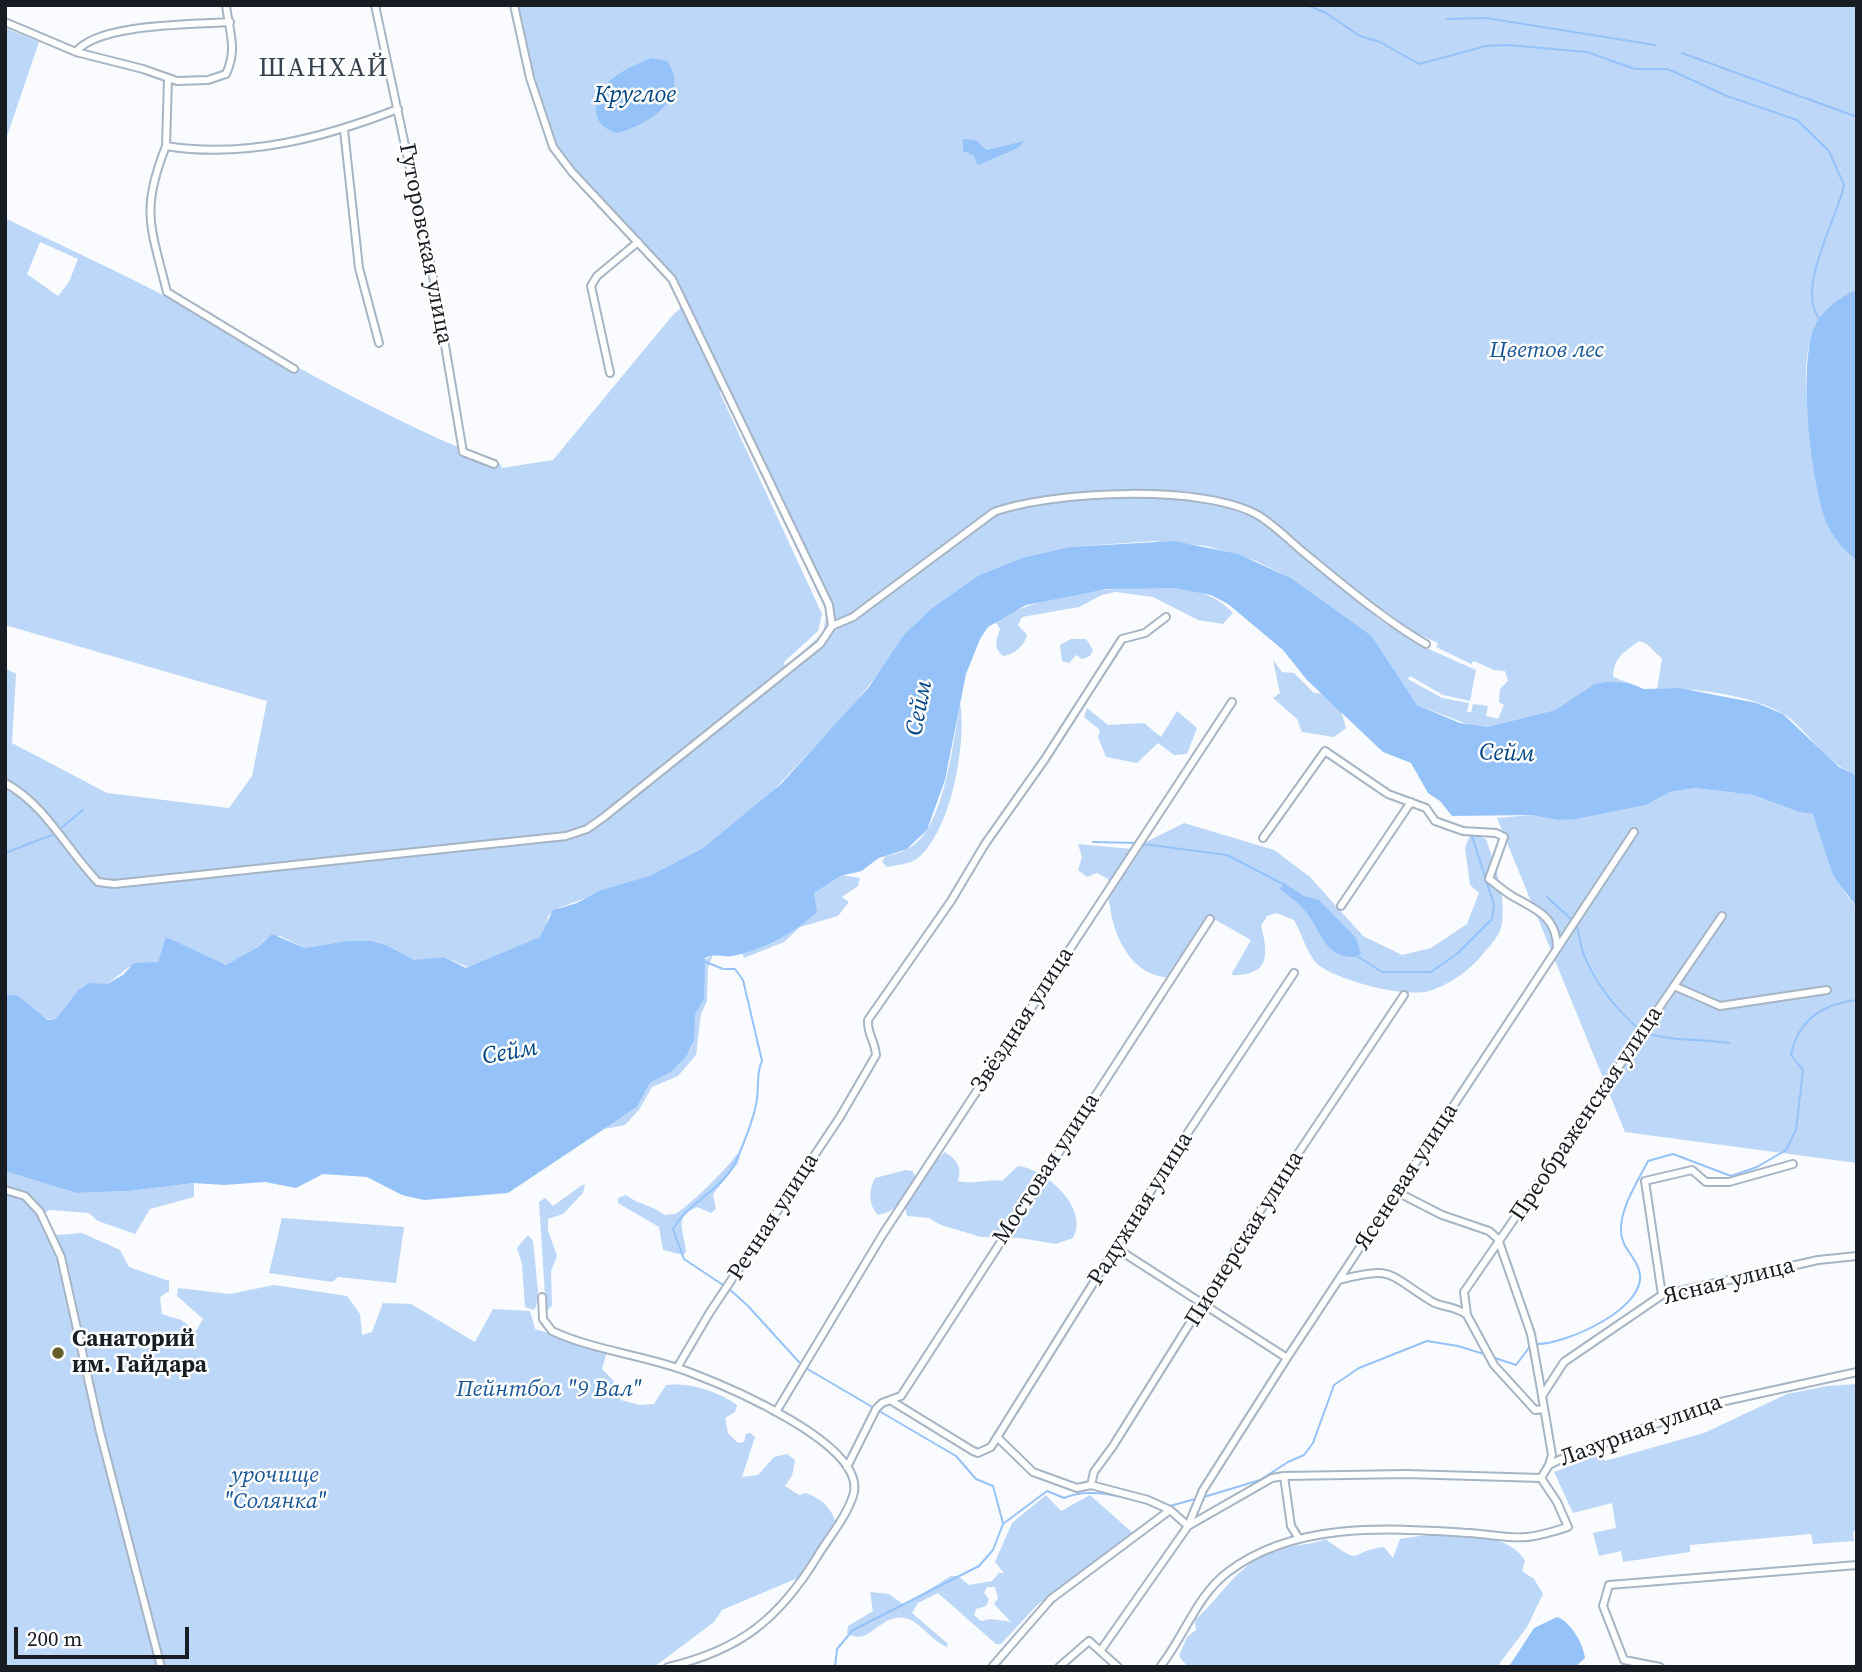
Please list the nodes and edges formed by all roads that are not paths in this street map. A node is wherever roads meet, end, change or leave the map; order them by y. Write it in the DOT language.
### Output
graph roads {
  1 [pos="226,5"];
  2 [pos="375,5"];
  3 [pos="514,5"];
  4 [pos="5,22"];
  5 [pos="230,22"];
  6 [pos="76,52"];
  7 [pos="168,79"];
  8 [pos="398,109"];
  9 [pos="344,130"];
  10 [pos="166,146"];
  11 [pos="638,242"];
  12 [pos="379,343"];
  13 [pos="294,369"];
  14 [pos="610,373"];
  15 [pos="494,464"];
  16 [pos="1167,617"];
  17 [pos="832,626"];
  18 [pos="1426,645"];
  19 [pos="1233,702"];
  20 [pos="5,783"];
  21 [pos="1411,802"];
  22 [pos="1634,832"];
  23 [pos="1263,838"];
  24 [pos="1341,906"];
  25 [pos="1722,916"];
  26 [pos="1210,919"];
  27 [pos="1557,947"];
  28 [pos="1294,973"];
  29 [pos="1674,986"];
  30 [pos="1827,989"];
  31 [pos="1404,995"];
  32 [pos="1793,1164"];
  33 [pos="5,1190"];
  34 [pos="1397,1192"];
  35 [pos="1499,1242"];
  36 [pos="1116,1247"];
  37 [pos="1857,1256"];
  38 [pos="1339,1280"];
  39 [pos="1662,1295"];
  40 [pos="542,1297"];
  41 [pos="1206,1303"];
  42 [pos="1467,1315"];
  43 [pos="1287,1357"];
  44 [pos="677,1368"];
  45 [pos="1857,1372"];
  46 [pos="1542,1395"];
  47 [pos="890,1400"];
  48 [pos="1544,1409"];
  49 [pos="776,1412"];
  50 [pos="997,1437"];
  51 [pos="1549,1465"];
  52 [pos="846,1468"];
  53 [pos="1284,1476"];
  54 [pos="1541,1478"];
  55 [pos="1091,1485"];
  56 [pos="1170,1510"];
  57 [pos="1188,1526"];
  58 [pos="1298,1537"];
  59 [pos="1857,1565"];
  60 [pos="1101,1650"];
  61 [pos="686,1665"];
  62 [pos="161,1667"];
  63 [pos="668,1667"];
  64 [pos="992,1667"];
  65 [pos="1059,1667"];
  66 [pos="1118,1667"];
  67 [pos="1160,1667"];
  68 [pos="1660,1667"];
  1 -- 5 [label="street"];
  2 -- 8 [label="street, Гуторовская улица"];
  3 -- 11 [label="street"];
  4 -- 6 [label="street"];
  5 -- 6 [label="street"];
  5 -- 7 [label="street"];
  6 -- 7 [label="street"];
  7 -- 10 [label="street"];
  8 -- 9 [label="street"];
  8 -- 15 [label="street, Гуторовская улица"];
  9 -- 10 [label="street"];
  9 -- 12 [label="street"];
  10 -- 13 [label="street"];
  11 -- 14 [label="street"];
  11 -- 17 [label="street"];
  16 -- 44 [label="street, Речная улица"];
  17 -- 18 [label="street"];
  17 -- 20 [label="street"];
  19 -- 49 [label="street, Звёздная улица"];
  21 -- 23 [label="street"];
  21 -- 24 [label="street"];
  21 -- 27 [label="street"];
  22 -- 27 [label="street, Ясеневая улица"];
  25 -- 29 [label="street, Преображенская улица"];
  26 -- 47 [label="street, Мостовая улица"];
  27 -- 34 [label="street, Ясеневая улица"];
  28 -- 36 [label="street, Радужная улица"];
  29 -- 30 [label="street"];
  29 -- 35 [label="street, Преображенская улица"];
  31 -- 41 [label="street, Пионерская улица"];
  32 -- 39 [label="street"];
  33 -- 62 [label="street"];
  34 -- 35 [label="street"];
  34 -- 38 [label="street, Ясеневая улица"];
  35 -- 42 [label="street, Преображенская улица"];
  35 -- 46 [label="street"];
  36 -- 41 [label="street"];
  36 -- 50 [label="street, Радужная улица"];
  37 -- 39 [label="street, Ясная улица"];
  38 -- 42 [label="street"];
  38 -- 43 [label="street, Ясеневая улица"];
  39 -- 46 [label="street, Ясная улица"];
  40 -- 44 [label="street"];
  41 -- 43 [label="street"];
  41 -- 55 [label="street, Пионерская улица"];
  42 -- 48 [label="street"];
  43 -- 57 [label="street, Ясеневая улица"];
  44 -- 49 [label="street"];
  45 -- 51 [label="street, Лазурная улица"];
  46 -- 48 [label="street"];
  47 -- 50 [label="street, Радужная улица"];
  47 -- 52 [label="street, Мостовая улица"];
  48 -- 51 [label="street"];
  49 -- 52 [label="street"];
  50 -- 55 [label="street"];
  51 -- 54 [label="street, Лазурная улица"];
  52 -- 61 [label="street"];
  53 -- 54 [label="street, Лазурная улица"];
  53 -- 57 [label="street"];
  53 -- 58 [label="street"];
  54 -- 58 [label="street"];
  55 -- 56 [label="street"];
  56 -- 57 [label="street"];
  56 -- 64 [label="street"];
  57 -- 60 [label="street"];
  58 -- 67 [label="street"];
  59 -- 68 [label="street"];
  60 -- 65 [label="street"];
  60 -- 66 [label="street"];
  61 -- 63 [label="street"];
}
